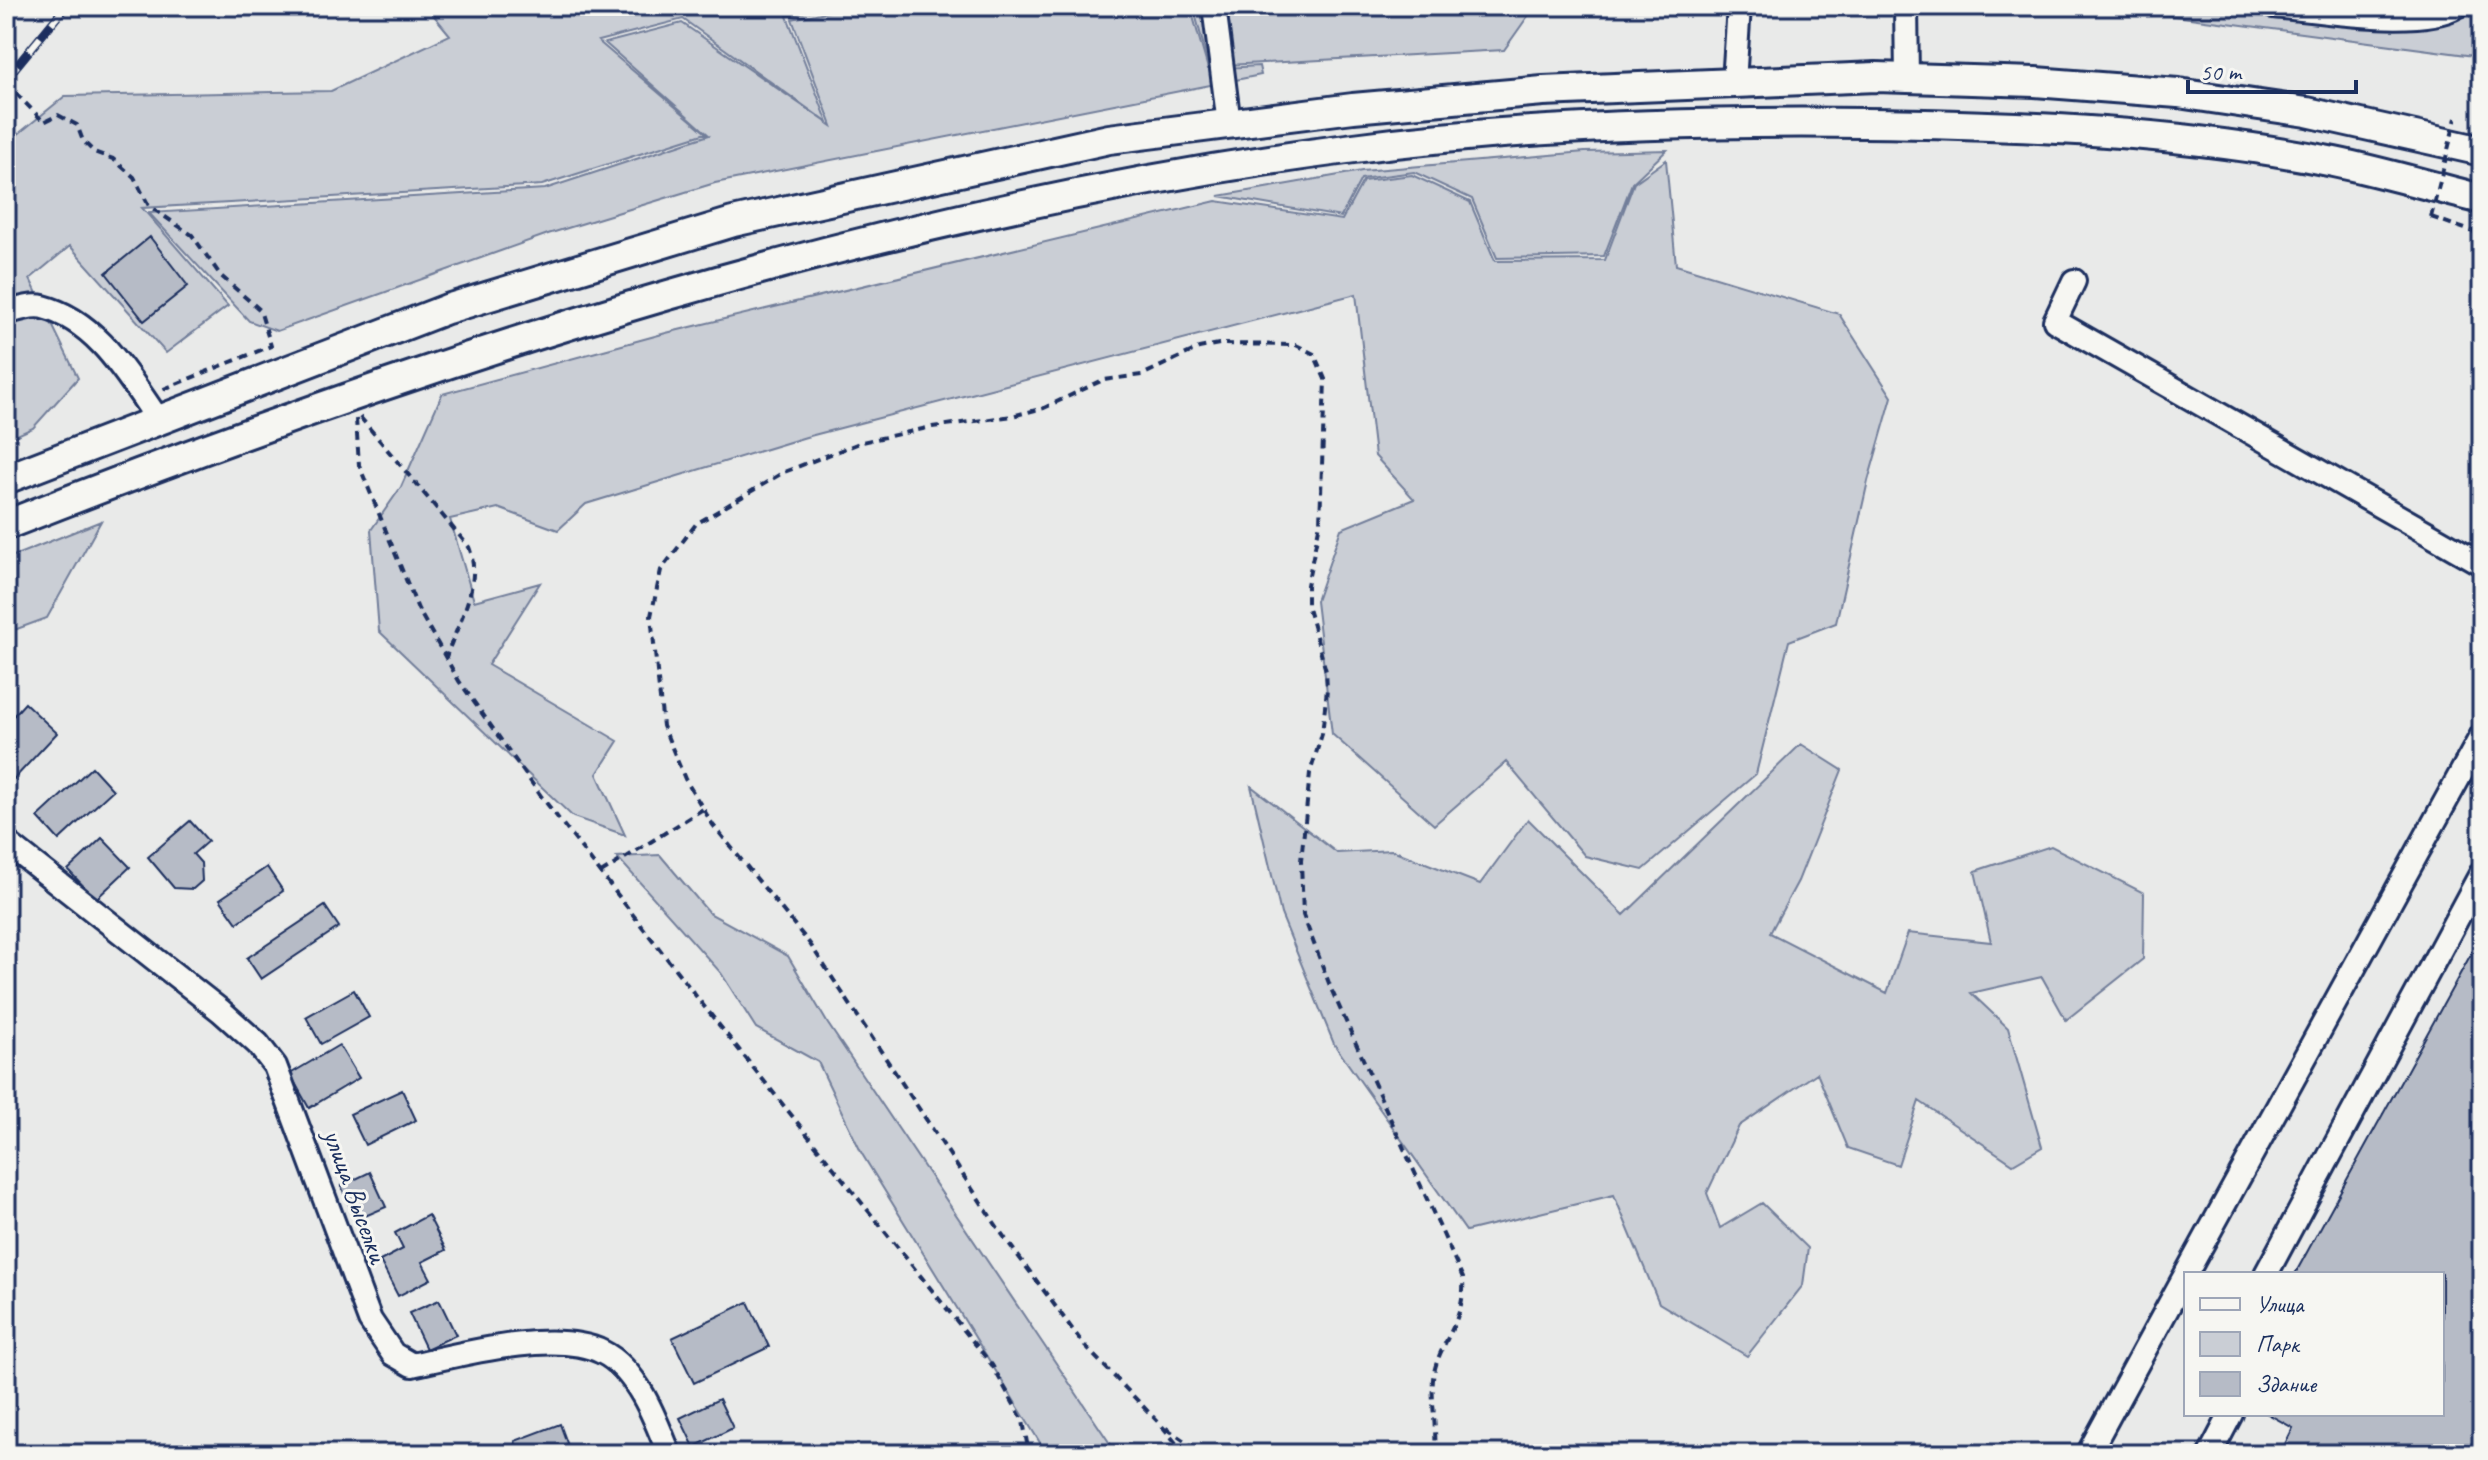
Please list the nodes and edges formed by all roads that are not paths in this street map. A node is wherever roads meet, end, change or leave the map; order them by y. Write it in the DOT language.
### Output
graph roads {
  1 [pos="1739,6"];
  2 [pos="1906,6"];
  3 [pos="2273,6"];
  4 [pos="2457,6"];
  5 [pos="1215,14"];
  6 [pos="1907,77"];
  7 [pos="1734,82"];
  8 [pos="1229,124"];
  9 [pos="2482,151"];
  10 [pos="2482,199"];
  11 [pos="2074,281"];
  12 [pos="6,313"];
  13 [pos="149,408"];
  14 [pos="6,479"];
  15 [pos="6,525"];
  16 [pos="2482,564"];
  17 [pos="2479,748"];
  18 [pos="6,842"];
  19 [pos="2482,872"];
  20 [pos="2187,1272"];
  21 [pos="2267,1272"];
  22 [pos="2184,1278"];
  23 [pos="2230,1416"];
  24 [pos="2090,1450"];
  25 [pos="669,1454"];
  26 [pos="2210,1454"];
  1 -- 7 [label="street"];
  2 -- 6 [label="street"];
  3 -- 4 [label="street"];
  5 -- 8 [label="street"];
  6 -- 7 [label="main road"];
  6 -- 9 [label="main road"];
  7 -- 8 [label="main road"];
  8 -- 13 [label="main road"];
  10 -- 15 [label="main road"];
  11 -- 16 [label="street"];
  12 -- 13 [label="street"];
  13 -- 14 [label="main road"];
  17 -- 20 [label="street"];
  18 -- 25 [label="street, улица Выселки"];
  19 -- 21 [label="street"];
  22 -- 24 [label="street"];
  23 -- 26 [label="street"];
}
